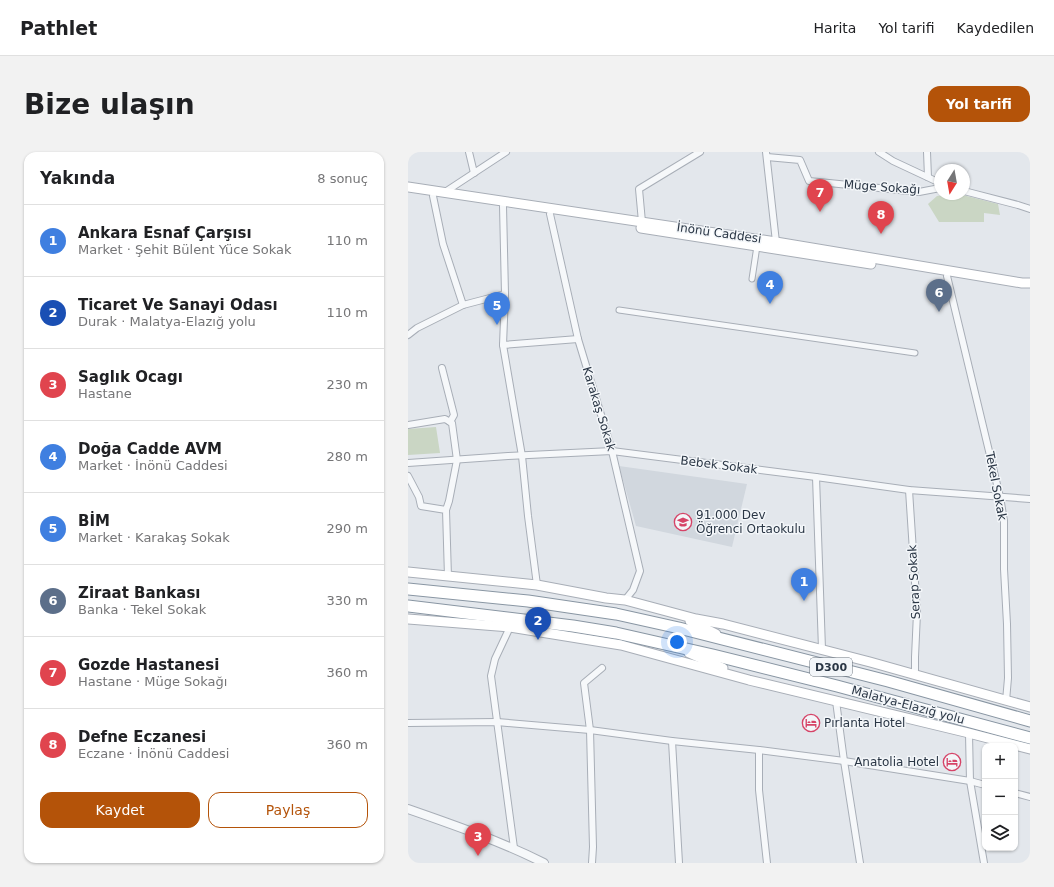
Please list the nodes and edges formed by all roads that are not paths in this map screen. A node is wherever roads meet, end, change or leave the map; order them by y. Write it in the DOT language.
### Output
graph roads {
  1 [pos="469,152"];
  2 [pos="506,152"];
  3 [pos="700,152"];
  4 [pos="880,152"];
  5 [pos="927,152"];
  6 [pos="767,154"];
  7 [pos="474,173"];
  8 [pos="928,177"];
  9 [pos="934,180"];
  10 [pos="408,187"];
  11 [pos="934,189"];
  12 [pos="408,192"];
  13 [pos="445,192"];
  14 [pos="970,193"];
  15 [pos="432,196"];
  16 [pos="503,206"];
  17 [pos="1030,209"];
  18 [pos="550,214"];
  19 [pos="642,222"];
  20 [pos="776,242"];
  21 [pos="757,246"];
  22 [pos="947,276"];
  23 [pos="752,279"];
  24 [pos="1028,283"];
  25 [pos="505,294"];
  26 [pos="463,305"];
  27 [pos="619,310"];
  28 [pos="408,335"];
  29 [pos="578,339"];
  30 [pos="503,345"];
  31 [pos="915,353"];
  32 [pos="442,368"];
  33 [pos="450,422"];
  34 [pos="408,425"];
  35 [pos="612,451"];
  36 [pos="522,456"];
  37 [pos="457,460"];
  38 [pos="408,463"];
  39 [pos="408,476"];
  40 [pos="816,477"];
  41 [pos="909,490"];
  42 [pos="1000,497"];
  43 [pos="1030,499"];
  44 [pos="446,510"];
  45 [pos="408,572"];
  46 [pos="448,577"];
  47 [pos="537,585"];
  48 [pos="408,589"];
  49 [pos="625,600"];
  50 [pos="408,606"];
  51 [pos="673,613"];
  52 [pos="408,619"];
  53 [pos="510,627"];
  54 [pos="730,641"];
  55 [pos="673,646"];
  56 [pos="822,649"];
  57 [pos="602,668"];
  58 [pos="915,675"];
  59 [pos="749,680"];
  60 [pos="836,701"];
  61 [pos="1006,701"];
  62 [pos="1030,707"];
  63 [pos="943,715"];
  64 [pos="1030,721"];
  65 [pos="497,722"];
  66 [pos="408,723"];
  67 [pos="590,730"];
  68 [pos="967,733"];
  69 [pos="1030,738"];
  70 [pos="672,741"];
  71 [pos="1030,749"];
  72 [pos="759,750"];
  73 [pos="844,761"];
  74 [pos="970,781"];
  75 [pos="982,784"];
  76 [pos="1018,794"];
  77 [pos="1030,797"];
  78 [pos="408,809"];
  79 [pos="514,848"];
  80 [pos="542,862"];
  81 [pos="862,862"];
  82 [pos="592,863"];
  83 [pos="679,863"];
  84 [pos="767,863"];
  85 [pos="984,863"];
  1 -- 7 [label="street"];
  2 -- 7 [label="street"];
  3 -- 19 [label="street"];
  4 -- 8 [label="street"];
  5 -- 8 [label="street"];
  6 -- 11 [label="street, Müge Sokağı"];
  6 -- 20 [label="street"];
  7 -- 13 [label="street"];
  8 -- 9 [label="street"];
  10 -- 13 [label="main road, İnönü Caddesi"];
  12 -- 15 [label="main road, İnönü Caddesi"];
  13 -- 19 [label="main road, İnönü Caddesi"];
  14 -- 17 [label="street"];
  15 -- 16 [label="main road, İnönü Caddesi"];
  15 -- 26 [label="street"];
  16 -- 18 [label="main road, İnönü Caddesi"];
  16 -- 25 [label="street"];
  18 -- 21 [label="main road, İnönü Caddesi"];
  18 -- 29 [label="street, Karakaş Sokak"];
  19 -- 20 [label="main road, İnönü Caddesi"];
  20 -- 24 [label="main road, İnönü Caddesi"];
  21 -- 22 [label="main road, İnönü Caddesi"];
  21 -- 23 [label="street"];
  22 -- 24 [label="main road, İnönü Caddesi"];
  22 -- 42 [label="street, Tekel Sokak"];
  25 -- 26 [label="street"];
  25 -- 30 [label="street"];
  26 -- 28 [label="street"];
  27 -- 31 [label="street"];
  29 -- 30 [label="street"];
  29 -- 35 [label="street, Karakaş Sokak"];
  30 -- 36 [label="street"];
  32 -- 33 [label="street"];
  33 -- 34 [label="street"];
  33 -- 37 [label="street"];
  35 -- 36 [label="street, Bebek Sokak"];
  35 -- 40 [label="street, Bebek Sokak"];
  35 -- 49 [label="street, Karakaş Sokak"];
  36 -- 37 [label="street, Bebek Sokak"];
  36 -- 47 [label="street"];
  37 -- 38 [label="street, Bebek Sokak"];
  37 -- 44 [label="street"];
  39 -- 44 [label="street"];
  40 -- 41 [label="street, Bebek Sokak"];
  40 -- 56 [label="street"];
  41 -- 42 [label="street, Bebek Sokak"];
  41 -- 58 [label="street, Serap Sokak"];
  42 -- 43 [label="street, Bebek Sokak"];
  42 -- 61 [label="street, Tekel Sokak"];
  44 -- 46 [label="street"];
  45 -- 46 [label="main road"];
  46 -- 47 [label="main road"];
  47 -- 49 [label="main road"];
  48 -- 54 [label="highway, D300"];
  49 -- 51 [label="main road"];
  50 -- 55 [label="highway, Malatya-Elazığ yolu / D300"];
  51 -- 54 [label="main road"];
  51 -- 56 [label="main road"];
  52 -- 53 [label="main road"];
  53 -- 59 [label="main road"];
  53 -- 65 [label="street"];
  54 -- 64 [label="highway, Malatya-Elazığ yolu / D300"];
  55 -- 59 [label="main road"];
  55 -- 63 [label="highway, Malatya-Elazığ yolu / D300"];
  56 -- 58 [label="main road"];
  57 -- 67 [label="street"];
  58 -- 61 [label="main road"];
  59 -- 60 [label="main road"];
  60 -- 68 [label="main road"];
  60 -- 73 [label="street"];
  61 -- 62 [label="main road"];
  63 -- 68 [label="main road"];
  63 -- 69 [label="highway, Malatya-Elazığ yolu / D300"];
  65 -- 66 [label="street"];
  65 -- 67 [label="street"];
  65 -- 79 [label="street"];
  67 -- 70 [label="street"];
  67 -- 82 [label="street"];
  68 -- 71 [label="main road"];
  68 -- 74 [label="street"];
  70 -- 72 [label="street"];
  70 -- 83 [label="street"];
  72 -- 73 [label="street"];
  72 -- 84 [label="street"];
  73 -- 74 [label="street"];
  73 -- 81 [label="street"];
  74 -- 75 [label="street"];
  74 -- 85 [label="street"];
  76 -- 77 [label="street"];
  78 -- 79 [label="street"];
  79 -- 80 [label="street"];
}
